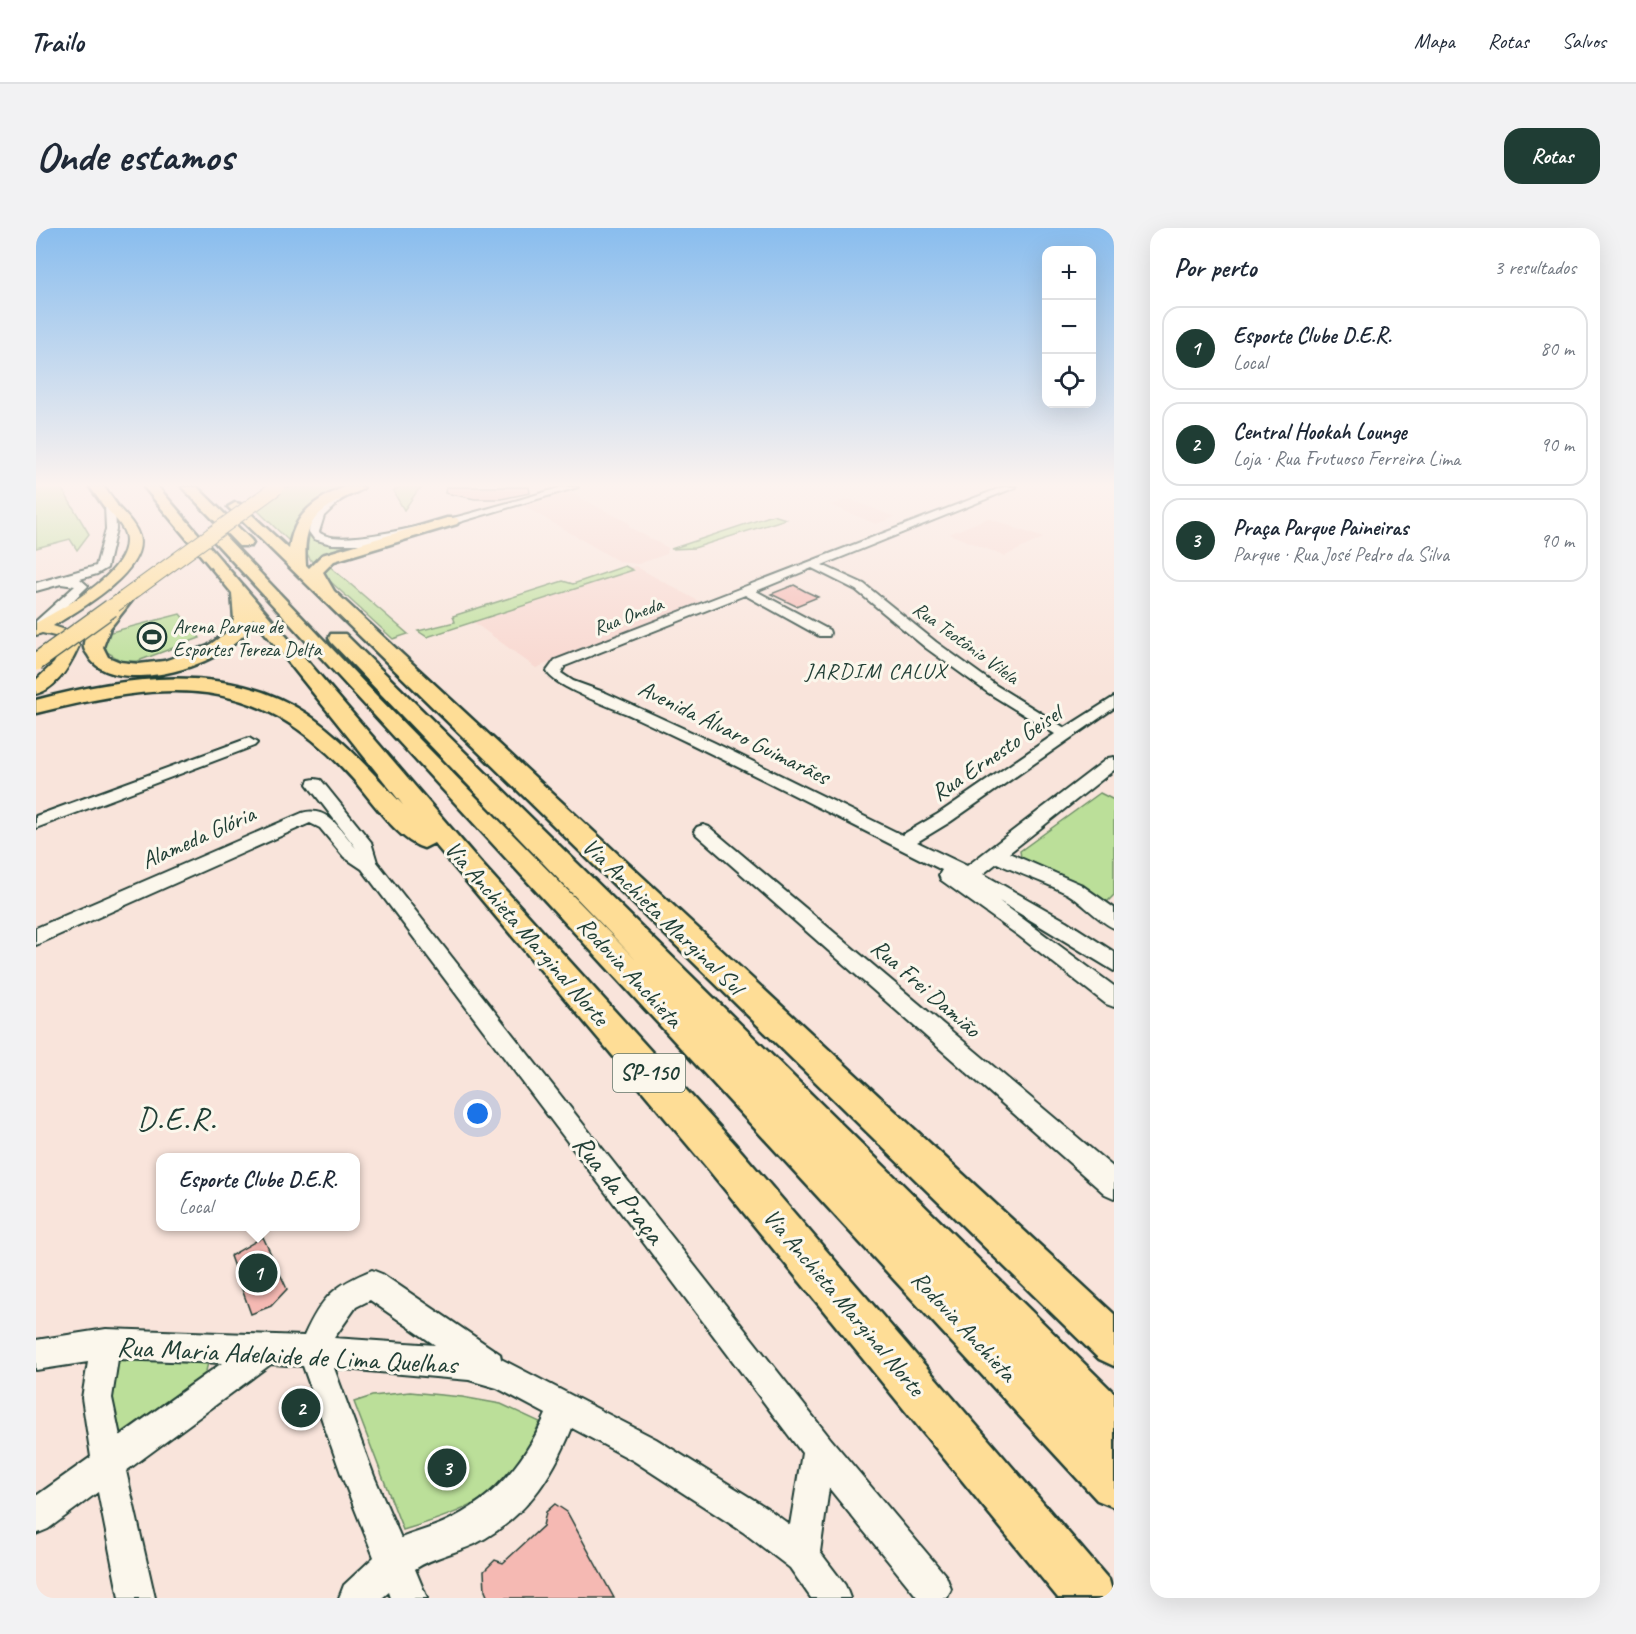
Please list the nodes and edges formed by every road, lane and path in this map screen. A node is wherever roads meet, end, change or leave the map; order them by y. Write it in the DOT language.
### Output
graph roads {
  1 [pos="106,551"];
  2 [pos="132,551"];
  3 [pos="189,551"];
  4 [pos="206,551"];
  5 [pos="231,551"];
  6 [pos="252,551"];
  7 [pos="281,551"];
  8 [pos="297,551"];
  9 [pos="352,551"];
  10 [pos="850,551"];
  11 [pos="814,565"];
  12 [pos="141,568"];
  13 [pos="298,568"];
  14 [pos="55,582"];
  15 [pos="36,587"];
  16 [pos="747,591"];
  17 [pos="241,592"];
  18 [pos="125,598"];
  19 [pos="330,598"];
  20 [pos="36,630"];
  21 [pos="824,633"];
  22 [pos="36,642"];
  23 [pos="290,651"];
  24 [pos="36,662"];
  25 [pos="560,663"];
  26 [pos="36,689"];
  27 [pos="1114,701"];
  28 [pos="36,707"];
  29 [pos="1065,734"];
  30 [pos="249,743"];
  31 [pos="1114,762"];
  32 [pos="315,784"];
  33 [pos="36,822"];
  34 [pos="703,831"];
  35 [pos="903,842"];
  36 [pos="996,854"];
  37 [pos="368,864"];
  38 [pos="470,868"];
  39 [pos="969,875"];
  40 [pos="1028,907"];
  41 [pos="1113,917"];
  42 [pos="585,924"];
  43 [pos="1026,930"];
  44 [pos="36,937"];
  45 [pos="1114,963"];
  46 [pos="1114,998"];
  47 [pos="1114,1185"];
  48 [pos="106,1344"];
  49 [pos="1114,1344"];
  50 [pos="267,1349"];
  51 [pos="314,1351"];
  52 [pos="36,1355"];
  53 [pos="502,1374"];
  54 [pos="565,1407"];
  55 [pos="1114,1425"];
  56 [pos="819,1449"];
  57 [pos="109,1466"];
  58 [pos="1114,1483"];
  59 [pos="36,1518"];
  60 [pos="802,1556"];
  61 [pos="394,1563"];
  62 [pos="933,1589"];
  63 [pos="137,1598"];
  64 [pos="357,1598"];
  65 [pos="409,1598"];
  66 [pos="832,1598"];
  67 [pos="1092,1598"];
  1 -- 14 [label="street"];
  2 -- 20 [label="main road"];
  3 -- 18 [label="main road, bridge"];
  4 -- 17 [label="highway, Via Anchieta Marginal Norte / SP-150"];
  5 -- 42 [label="highway, Rodovia Anchieta / SP-150"];
  6 -- 55 [label="highway, Rodovia Anchieta"];
  7 -- 13 [label="highway, Via Anchieta Marginal Sul"];
  8 -- 13 [label="highway"];
  9 -- 19 [label="highway"];
  10 -- 11 [label="street, Rua Oneda"];
  11 -- 16 [label="street, Rua Oneda"];
  11 -- 29 [label="street, Rua Teotônio Vilela"];
  12 -- 22 [label="main road"];
  13 -- 19 [label="highway, Via Anchieta Marginal Sul"];
  14 -- 15 [label="street"];
  14 -- 20 [label="street"];
  16 -- 21 [label="street"];
  16 -- 25 [label="street, Rua Oneda"];
  17 -- 18 [label="highway"];
  17 -- 23 [label="highway, Via Anchieta Marginal Norte / SP-150"];
  18 -- 24 [label="main road, bridge"];
  19 -- 49 [label="highway, Via Anchieta Marginal Sul"];
  20 -- 26 [label="main road"];
  23 -- 38 [label="highway, Via Anchieta Marginal Norte / SP-150"];
  23 -- 42 [label="highway"];
  25 -- 35 [label="street, Avenida Álvaro Guimarães"];
  27 -- 29 [label="street, Rua Ernesto Geisel"];
  28 -- 38 [label="highway"];
  29 -- 35 [label="street, Rua Ernesto Geisel"];
  30 -- 33 [label="street"];
  31 -- 36 [label="street"];
  32 -- 37 [label="street, Rua da Praça"];
  34 -- 47 [label="street, Rua Frei Damião"];
  35 -- 39 [label="street, Avenida Álvaro Guimarães"];
  35 -- 43 [label="street, Avenida Álvaro Guimarães"];
  36 -- 39 [label="street"];
  36 -- 41 [label="street"];
  37 -- 44 [label="street, Alameda Glória"];
  37 -- 56 [label="street, Rua da Praça"];
  38 -- 67 [label="highway, Via Anchieta Marginal Norte / SP-150"];
  39 -- 40 [label="street, Avenida Álvaro Guimarães"];
  40 -- 43 [label="street"];
  40 -- 45 [label="street, Avenida Álvaro Guimarães"];
  42 -- 58 [label="highway, Rodovia Anchieta / SP-150"];
  43 -- 46 [label="street, Avenida Álvaro Guimarães"];
  48 -- 50 [label="street, Rua Maria Adelaide de Lima Quelhas"];
  48 -- 52 [label="street, Rua Maria Adelaide de Lima Quelhas"];
  48 -- 57 [label="street"];
  50 -- 51 [label="street, Rua Maria Adelaide de Lima Quelhas"];
  50 -- 57 [label="street"];
  51 -- 53 [label="street, Rua Maria Adelaide de Lima Quelhas"];
  51 -- 53 [label="street, Rua Maria Adelaide de Lima Quelhas"];
  51 -- 61 [label="street"];
  53 -- 54 [label="street, Rua Maria Adelaide de Lima Quelhas"];
  54 -- 60 [label="street, Rua Maria Adelaide de Lima Quelhas"];
  54 -- 61 [label="street"];
  56 -- 60 [label="street"];
  56 -- 62 [label="street, Rua da Praça"];
  57 -- 59 [label="street"];
  57 -- 63 [label="street"];
  60 -- 66 [label="street, Rua Maria Adelaide de Lima Quelhas"];
  61 -- 64 [label="street"];
  61 -- 65 [label="street"];
}
